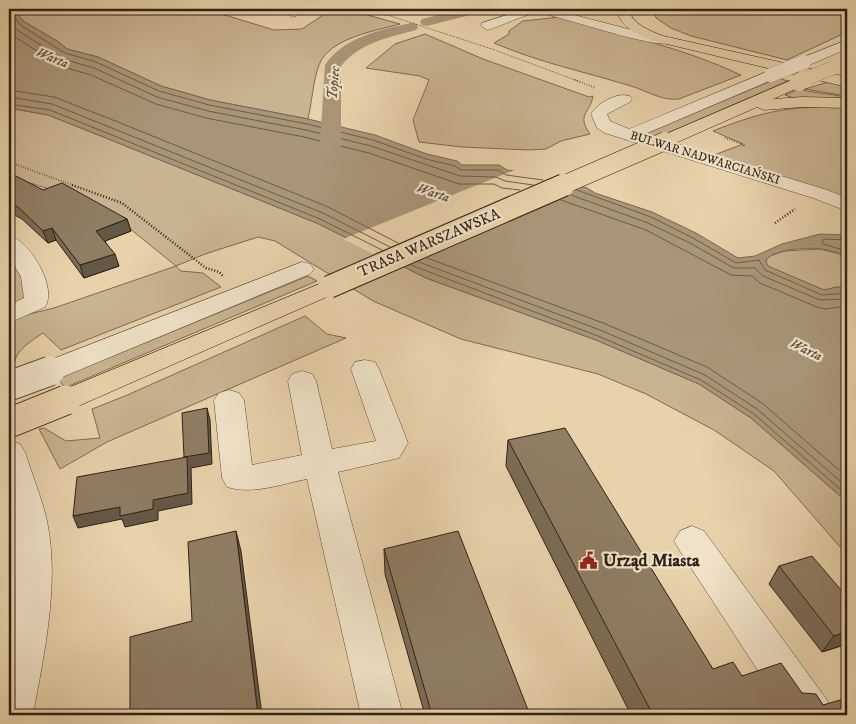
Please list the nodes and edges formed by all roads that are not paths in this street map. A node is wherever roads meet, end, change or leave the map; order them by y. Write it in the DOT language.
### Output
graph roads {
  1 [pos="535,9"];
  2 [pos="622,9"];
  3 [pos="601,14"];
  4 [pos="576,18"];
  5 [pos="649,20"];
  6 [pos="487,26"];
  7 [pos="668,42"];
  8 [pos="847,44"];
  9 [pos="847,61"];
  10 [pos="847,75"];
  11 [pos="847,82"];
  12 [pos="624,99"];
  13 [pos="847,103"];
  14 [pos="740,108"];
  15 [pos="636,132"];
  16 [pos="847,205"];
  17 [pos="9,242"];
  18 [pos="302,269"];
  19 [pos="9,315"];
  20 [pos="365,369"];
  21 [pos="302,382"];
  22 [pos="9,386"];
  23 [pos="229,400"];
  24 [pos="9,423"];
  25 [pos="9,452"];
  26 [pos="320,464"];
  27 [pos="692,541"];
  28 [pos="12,715"];
  29 [pos="382,715"];
  30 [pos="812,715"];
  1 -- 4 [label="street"];
  1 -- 6 [label="street"];
  2 -- 7 [label="main road"];
  3 -- 4 [label="street"];
  4 -- 7 [label="street"];
  5 -- 10 [label="main road"];
  7 -- 11 [label="main road"];
  8 -- 15 [label="street, bridge"];
  9 -- 14 [label="main road, TRASA WARSZAWSKA, bridge"];
  12 -- 16 [label="street, BULWAR NADWARCIAŃSKI"];
  13 -- 14 [label="main road"];
  14 -- 24 [label="main road, TRASA WARSZAWSKA, bridge"];
  17 -- 19 [label="street"];
  18 -- 22 [label="street, bridge"];
  20 -- 26 [label="street"];
  21 -- 26 [label="street"];
  23 -- 26 [label="street"];
  25 -- 28 [label="street"];
  26 -- 29 [label="street"];
  27 -- 30 [label="street"];
}
